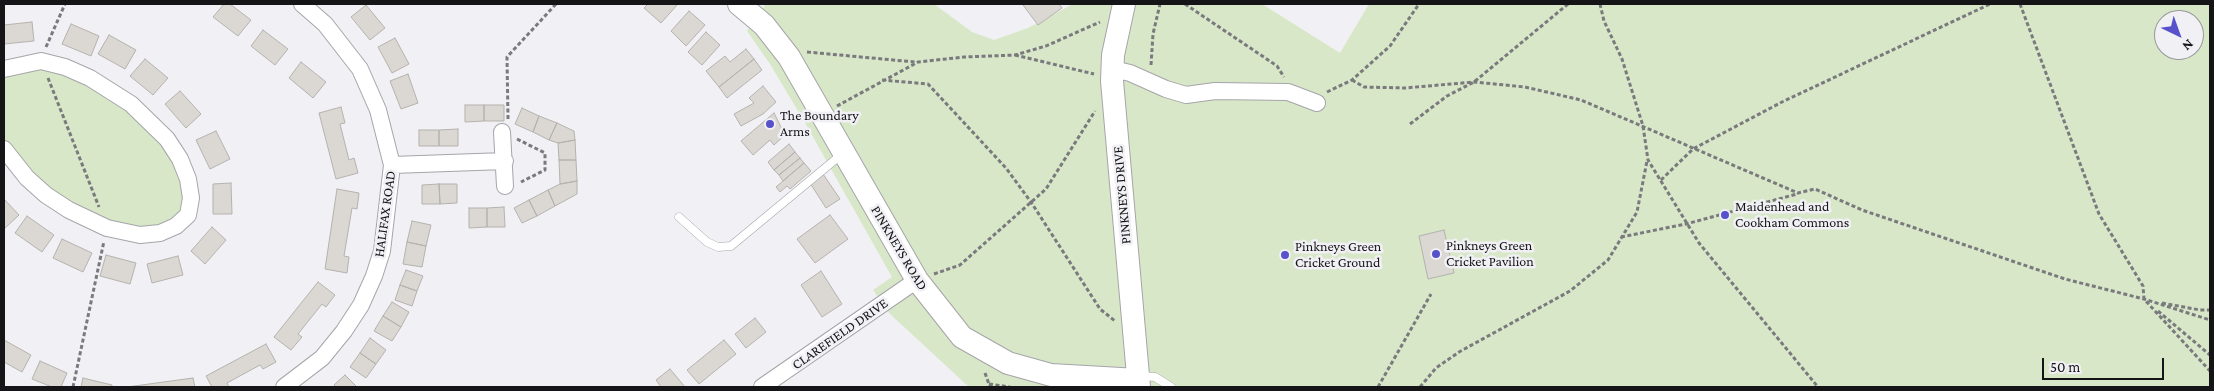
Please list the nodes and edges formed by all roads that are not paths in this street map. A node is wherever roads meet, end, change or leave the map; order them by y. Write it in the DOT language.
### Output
graph roads {
  1 [pos="302,4"];
  2 [pos="739,4"];
  3 [pos="1123,8"];
  4 [pos="4,69"];
  5 [pos="1104,71"];
  6 [pos="1319,98"];
  7 [pos="502,132"];
  8 [pos="4,149"];
  9 [pos="843,152"];
  10 [pos="505,162"];
  11 [pos="392,165"];
  12 [pos="504,186"];
  13 [pos="679,217"];
  14 [pos="917,280"];
  15 [pos="1138,381"];
  16 [pos="284,387"];
  17 [pos="762,387"];
  18 [pos="1171,387"];
  1 -- 11 [label="street, HALIFAX ROAD"];
  2 -- 9 [label="street, PINKNEYS ROAD"];
  3 -- 5 [label="street, PINKNEYS DRIVE"];
  4 -- 8 [label="street"];
  5 -- 6 [label="street"];
  5 -- 15 [label="street, PINKNEYS DRIVE"];
  7 -- 10 [label="street"];
  9 -- 13 [label="lane"];
  9 -- 14 [label="street, PINKNEYS ROAD"];
  10 -- 11 [label="street"];
  10 -- 12 [label="street"];
  11 -- 16 [label="street, HALIFAX ROAD"];
  14 -- 15 [label="street, PINKNEYS ROAD"];
  14 -- 17 [label="street, CLAREFIELD DRIVE"];
  15 -- 18 [label="lane"];
}
